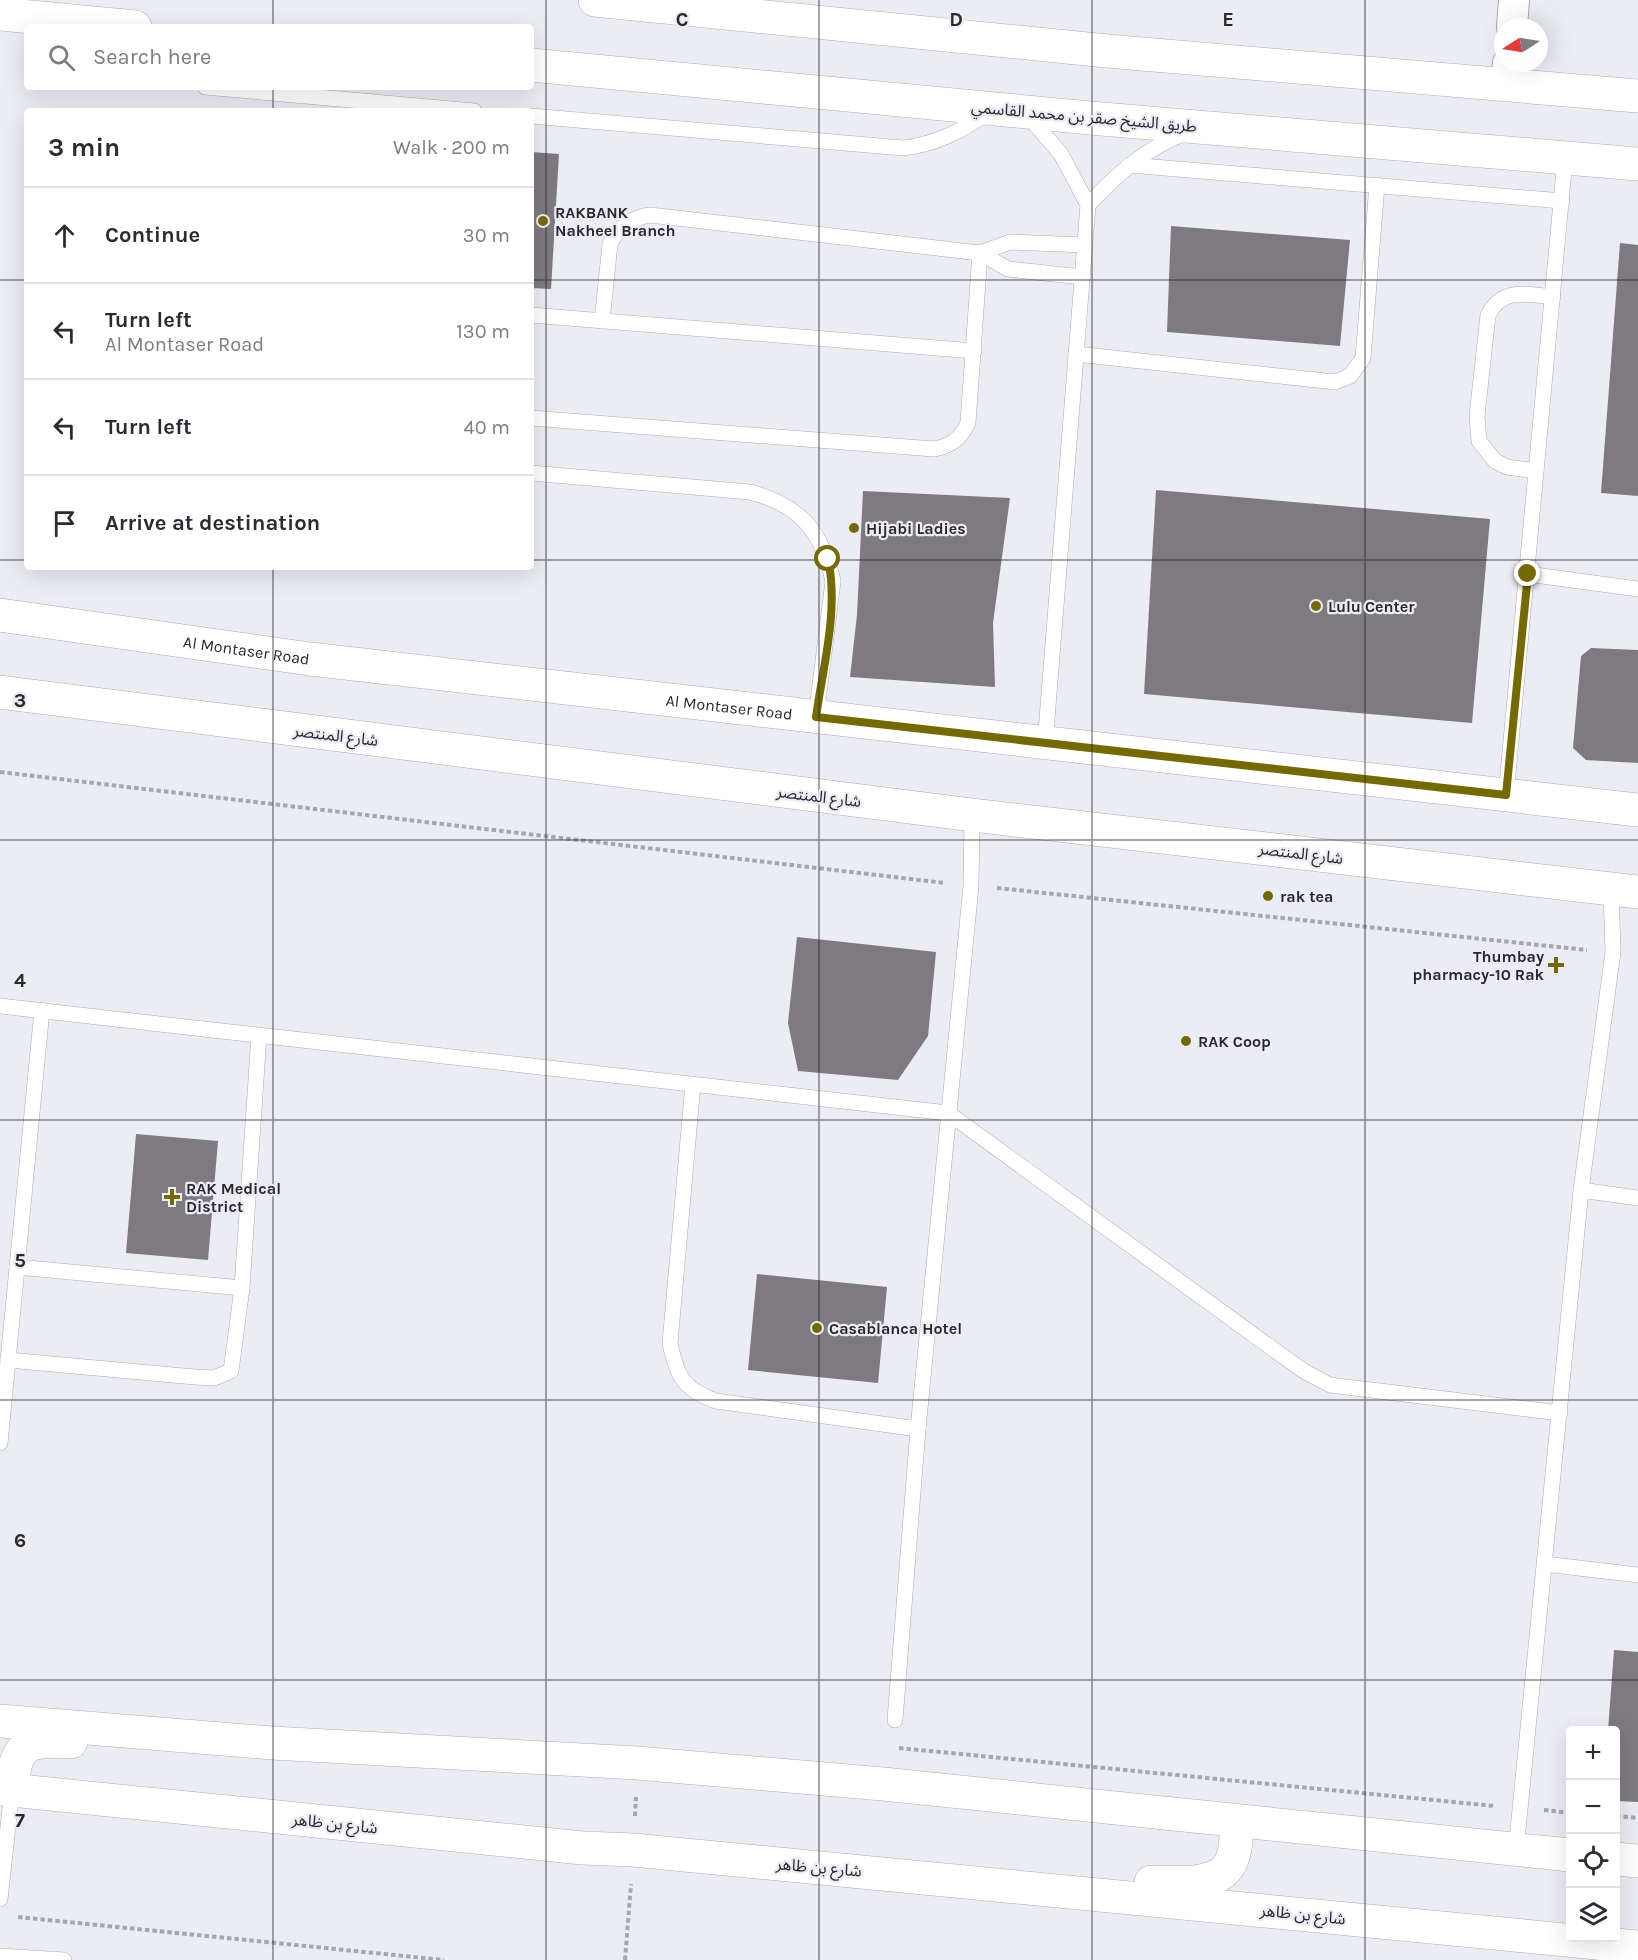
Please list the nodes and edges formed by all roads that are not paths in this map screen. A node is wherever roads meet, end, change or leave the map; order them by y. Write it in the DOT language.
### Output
graph roads {
  1 [pos="595,0"];
  2 [pos="1514,0"];
  3 [pos="0,14"];
  4 [pos="1513,18"];
  5 [pos="86,24"];
  6 [pos="534,65"];
  7 [pos="1507,74"];
  8 [pos="239,90"];
  9 [pos="1638,96"];
  10 [pos="440,108"];
  11 [pos="1009,110"];
  12 [pos="534,116"];
  13 [pos="1206,126"];
  14 [pos="1565,159"];
  15 [pos="1638,164"];
  16 [pos="1129,165"];
  17 [pos="1377,185"];
  18 [pos="1562,201"];
  19 [pos="1088,205"];
  20 [pos="1085,245"];
  21 [pos="980,253"];
  22 [pos="1082,277"];
  23 [pos="1553,297"];
  24 [pos="534,315"];
  25 [pos="602,321"];
  26 [pos="974,351"];
  27 [pos="1076,354"];
  28 [pos="534,418"];
  29 [pos="1536,471"];
  30 [pos="534,473"];
  31 [pos="1528,574"];
  32 [pos="1638,589"];
  33 [pos="0,615"];
  34 [pos="0,692"];
  35 [pos="816,717"];
  36 [pos="1045,744"];
  37 [pos="1506,795"];
  38 [pos="1638,810"];
  39 [pos="972,815"];
  40 [pos="1624,890"];
  41 [pos="0,1006"];
  42 [pos="42,1010"];
  43 [pos="259,1035"];
  44 [pos="693,1084"];
  45 [pos="948,1113"];
  46 [pos="1581,1190"];
  47 [pos="1638,1198"];
  48 [pos="17,1268"];
  49 [pos="242,1288"];
  50 [pos="8,1360"];
  51 [pos="2,1392"];
  52 [pos="1560,1413"];
  53 [pos="918,1429"];
  54 [pos="0,1443"];
  55 [pos="1545,1564"];
  56 [pos="1638,1575"];
  57 [pos="895,1720"];
  58 [pos="0,1721"];
  59 [pos="272,1743"];
  60 [pos="6,1790"];
  61 [pos="1237,1821"];
  62 [pos="1516,1850"];
  63 [pos="1566,1855"];
  64 [pos="1620,1859"];
  65 [pos="1638,1861"];
  66 [pos="1002,1885"];
  67 [pos="0,1899"];
  68 [pos="1638,1947"];
  69 [pos="0,1956"];
  70 [pos="64,1960"];
  1 -- 7 [label="main road"];
  2 -- 4 [label="street"];
  3 -- 5 [label="main road"];
  6 -- 11 [label="main road, طريق الشيخ صقر بن محمد القاسمي"];
  7 -- 9 [label="main road"];
  8 -- 10 [label="lane"];
  11 -- 12 [label="lane"];
  11 -- 13 [label="main road, طريق الشيخ صقر بن محمد القاسمي"];
  11 -- 19 [label="lane"];
  13 -- 14 [label="main road, طريق الشيخ صقر بن محمد القاسمي"];
  13 -- 16 [label="lane"];
  14 -- 15 [label="main road, طريق الشيخ صقر بن محمد القاسمي"];
  14 -- 18 [label="lane"];
  16 -- 17 [label="lane"];
  16 -- 19 [label="lane"];
  17 -- 18 [label="lane"];
  17 -- 27 [label="lane"];
  18 -- 23 [label="lane"];
  19 -- 20 [label="lane"];
  20 -- 21 [label="lane"];
  20 -- 22 [label="lane"];
  21 -- 22 [label="lane"];
  21 -- 25 [label="lane"];
  21 -- 26 [label="lane"];
  22 -- 27 [label="lane"];
  23 -- 29 [label="lane"];
  23 -- 29 [label="lane"];
  24 -- 25 [label="lane"];
  25 -- 26 [label="lane"];
  26 -- 28 [label="lane"];
  27 -- 36 [label="lane"];
  29 -- 31 [label="lane"];
  30 -- 35 [label="lane"];
  31 -- 32 [label="lane"];
  31 -- 37 [label="lane"];
  33 -- 35 [label="main road, Al Montaser Road"];
  34 -- 39 [label="main road, شارع المنتصر"];
  35 -- 36 [label="main road, Al Montaser Road"];
  36 -- 37 [label="main road, Al Montaser Road"];
  37 -- 38 [label="main road, Al Montaser Road"];
  39 -- 40 [label="main road, شارع المنتصر"];
  39 -- 45 [label="lane"];
  40 -- 46 [label="lane"];
  41 -- 42 [label="lane"];
  42 -- 43 [label="lane"];
  42 -- 48 [label="lane"];
  43 -- 44 [label="lane"];
  43 -- 49 [label="lane"];
  44 -- 45 [label="lane"];
  44 -- 53 [label="lane"];
  45 -- 52 [label="lane"];
  45 -- 53 [label="lane"];
  46 -- 47 [label="lane"];
  46 -- 52 [label="lane"];
  48 -- 49 [label="lane"];
  48 -- 50 [label="lane"];
  49 -- 50 [label="lane"];
  50 -- 51 [label="lane"];
  51 -- 54 [label="lane"];
  52 -- 55 [label="lane"];
  53 -- 57 [label="lane"];
  55 -- 56 [label="lane"];
  55 -- 62 [label="lane"];
  58 -- 59 [label="main road"];
  59 -- 60 [label="main road"];
  59 -- 61 [label="main road"];
  60 -- 66 [label="main road, شارع بن ظاهر"];
  60 -- 67 [label="lane"];
  61 -- 62 [label="main road"];
  61 -- 66 [label="main road"];
  62 -- 63 [label="main road"];
  64 -- 65 [label="main road"];
  66 -- 68 [label="main road, شارع بن ظاهر"];
  69 -- 70 [label="lane"];
}
